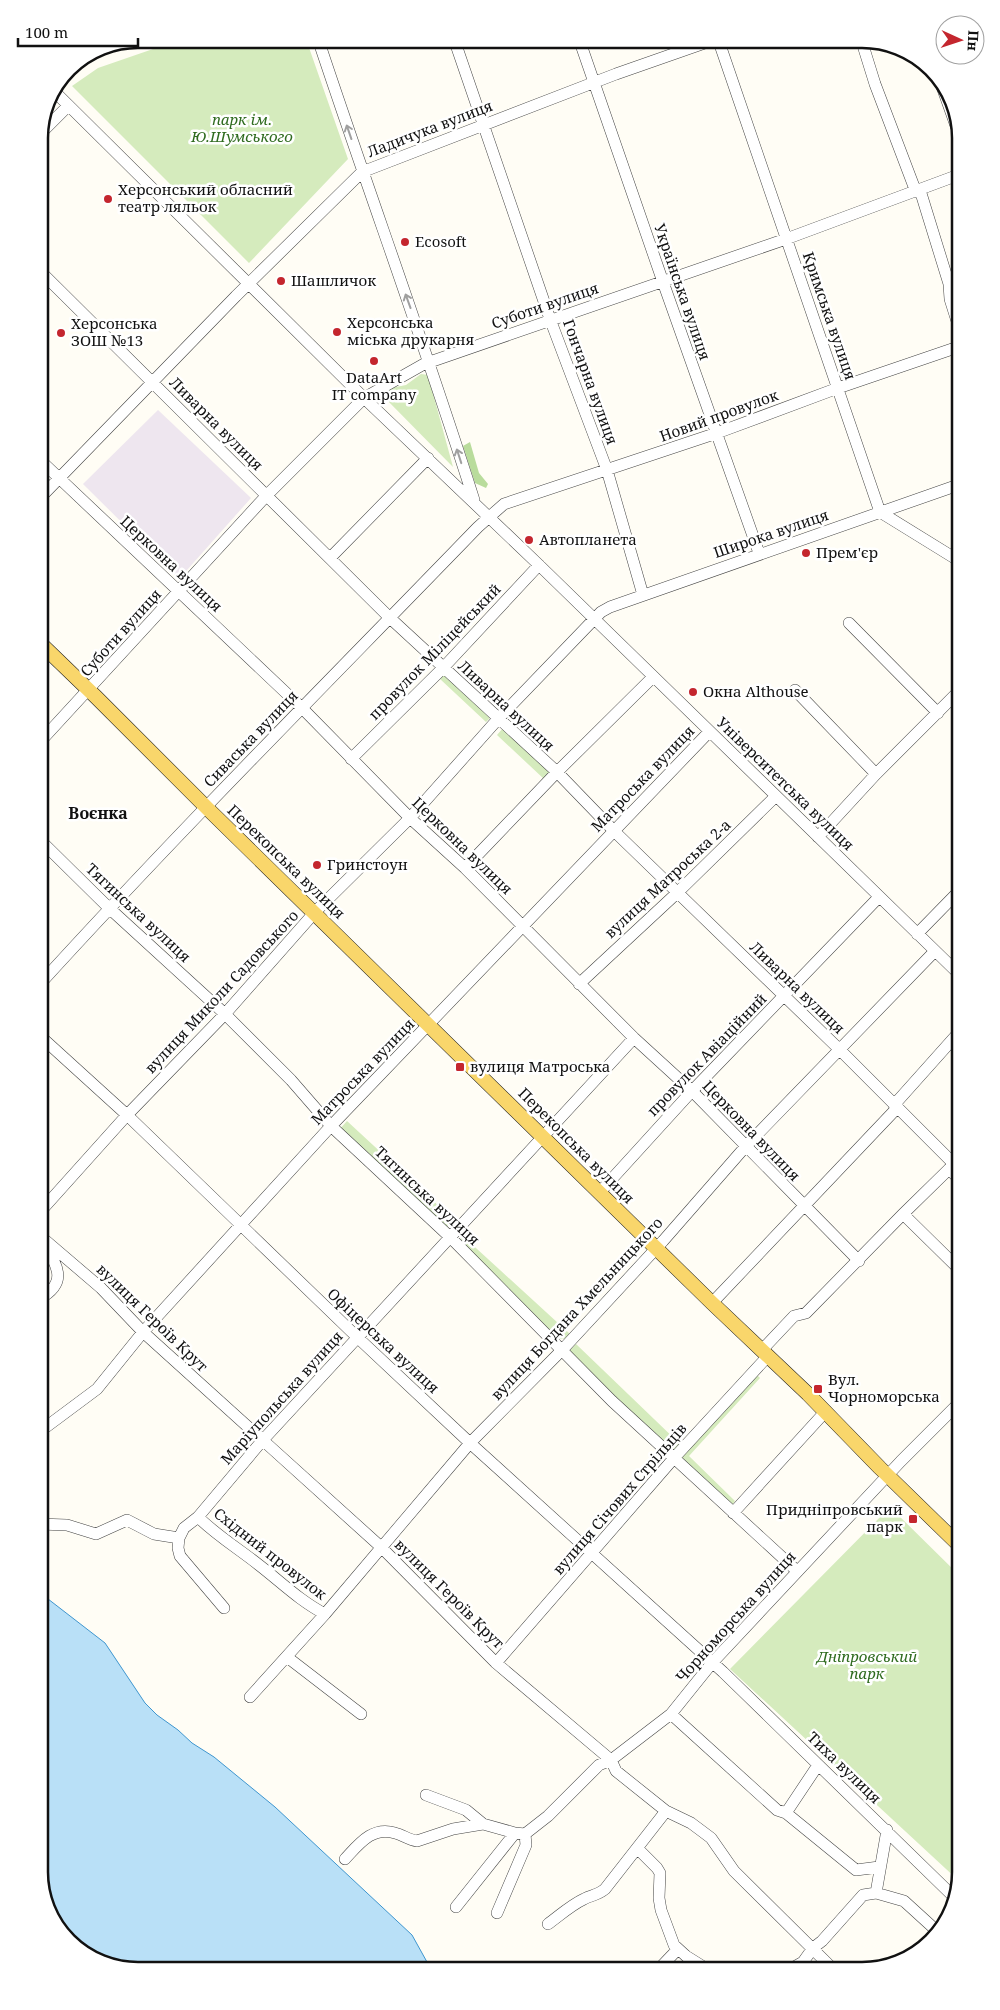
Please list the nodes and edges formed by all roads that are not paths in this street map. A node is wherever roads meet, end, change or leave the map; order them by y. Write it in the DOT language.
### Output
graph roads {
  1 [pos="321,48"];
  2 [pos="457,48"];
  3 [pos="583,48"];
  4 [pos="691,48"];
  5 [pos="720,48"];
  6 [pos="864,48"];
  7 [pos="594,82"];
  8 [pos="58,96"];
  9 [pos="68,106"];
  10 [pos="49,125"];
  11 [pos="484,125"];
  12 [pos="362,172"];
  13 [pos="952,178"];
  14 [pos="918,191"];
  15 [pos="786,239"];
  16 [pos="48,279"];
  17 [pos="249,282"];
  18 [pos="663,282"];
  19 [pos="952,305"];
  20 [pos="550,320"];
  21 [pos="952,349"];
  22 [pos="430,362"];
  23 [pos="153,382"];
  24 [pos="838,388"];
  25 [pos="364,398"];
  26 [pos="717,434"];
  27 [pos="428,458"];
  28 [pos="48,468"];
  29 [pos="607,470"];
  30 [pos="59,479"];
  31 [pos="952,487"];
  32 [pos="48,490"];
  33 [pos="267,495"];
  34 [pos="474,502"];
  35 [pos="880,512"];
  36 [pos="489,517"];
  37 [pos="759,553"];
  38 [pos="952,556"];
  39 [pos="330,558"];
  40 [pos="540,565"];
  41 [pos="179,591"];
  42 [pos="643,595"];
  43 [pos="390,618"];
  44 [pos="594,619"];
  45 [pos="848,623"];
  46 [pos="48,651"];
  47 [pos="443,668"];
  48 [pos="653,677"];
  49 [pos="89,690"];
  50 [pos="795,690"];
  51 [pos="952,698"];
  52 [pos="302,708"];
  53 [pos="938,712"];
  54 [pos="498,720"];
  55 [pos="709,732"];
  56 [pos="48,733"];
  57 [pos="351,759"];
  58 [pos="557,772"];
  59 [pos="876,774"];
  60 [pos="776,796"];
  61 [pos="206,807"];
  62 [pos="410,818"];
  63 [pos="614,831"];
  64 [pos="818,837"];
  65 [pos="48,848"];
  66 [pos="465,868"];
  67 [pos="677,893"];
  68 [pos="879,897"];
  69 [pos="952,898"];
  70 [pos="109,908"];
  71 [pos="315,912"];
  72 [pos="523,926"];
  73 [pos="917,934"];
  74 [pos="935,951"];
  75 [pos="952,967"];
  76 [pos="48,975"];
  77 [pos="579,984"];
  78 [pos="784,996"];
  79 [pos="225,1014"];
  80 [pos="430,1025"];
  81 [pos="634,1038"];
  82 [pos="952,1041"];
  83 [pos="48,1043"];
  84 [pos="839,1049"];
  85 [pos="692,1091"];
  86 [pos="896,1107"];
  87 [pos="127,1115"];
  88 [pos="331,1126"];
  89 [pos="543,1136"];
  90 [pos="746,1146"];
  91 [pos="952,1159"];
  92 [pos="952,1165"];
  93 [pos="600,1192"];
  94 [pos="48,1203"];
  95 [pos="803,1206"];
  96 [pos="903,1214"];
  97 [pos="241,1226"];
  98 [pos="450,1238"];
  99 [pos="48,1244"];
  100 [pos="656,1248"];
  101 [pos="48,1250"];
  102 [pos="859,1261"];
  103 [pos="952,1263"];
  104 [pos="48,1292"];
  105 [pos="712,1303"];
  106 [pos="143,1332"];
  107 [pos="357,1337"];
  108 [pos="563,1349"];
  109 [pos="765,1353"];
  110 [pos="952,1410"];
  111 [pos="826,1412"];
  112 [pos="48,1426"];
  113 [pos="262,1441"];
  114 [pos="470,1443"];
  115 [pos="674,1458"];
  116 [pos="888,1476"];
  117 [pos="733,1513"];
  118 [pos="198,1516"];
  119 [pos="48,1524"];
  120 [pos="179,1538"];
  121 [pos="952,1538"];
  122 [pos="381,1547"];
  123 [pos="593,1554"];
  124 [pos="797,1571"];
  125 [pos="224,1608"];
  126 [pos="325,1614"];
  127 [pos="287,1657"];
  128 [pos="496,1663"];
  129 [pos="712,1663"];
  130 [pos="250,1697"];
  131 [pos="361,1714"];
  132 [pos="671,1714"];
  133 [pos="611,1760"];
  134 [pos="818,1765"];
  135 [pos="426,1794"];
  136 [pos="666,1812"];
  137 [pos="786,1813"];
  138 [pos="483,1824"];
  139 [pos="886,1830"];
  140 [pos="520,1834"];
  141 [pos="638,1849"];
  142 [pos="345,1858"];
  143 [pos="879,1867"];
  144 [pos="876,1893"];
  145 [pos="950,1893"];
  146 [pos="456,1907"];
  147 [pos="497,1913"];
  148 [pos="548,1924"];
  149 [pos="933,1928"];
  150 [pos="813,1948"];
  151 [pos="678,1949"];
  152 [pos="666,1962"];
  153 [pos="697,1962"];
  154 [pos="805,1962"];
  155 [pos="826,1962"];
  12 -- 1 [label="street, one-way"];
  2 -- 11 [label="street, Гончарна вулиця"];
  3 -- 7 [label="street, Українська вулиця"];
  4 -- 7 [label="street, Ладичука вулиця"];
  5 -- 15 [label="street, Кримська вулиця"];
  6 -- 14 [label="street"];
  7 -- 11 [label="street, Ладичука вулиця"];
  7 -- 18 [label="street, Українська вулиця"];
  8 -- 9 [label="street, Університетська вулиця"];
  9 -- 10 [label="street"];
  9 -- 17 [label="street, Університетська вулиця"];
  11 -- 12 [label="street, Ладичука вулиця"];
  11 -- 20 [label="street, Гончарна вулиця"];
  12 -- 17 [label="street, Ладичука вулиця"];
  22 -- 12 [label="street, one-way"];
  13 -- 14 [label="street, Суботи вулиця"];
  14 -- 15 [label="street, Суботи вулиця"];
  14 -- 19 [label="street"];
  15 -- 18 [label="street, Суботи вулиця"];
  15 -- 24 [label="street, Кримська вулиця"];
  16 -- 23 [label="street, Ливарна вулиця"];
  17 -- 23 [label="street, Ладичука вулиця"];
  17 -- 25 [label="street, Університетська вулиця"];
  18 -- 20 [label="street, Суботи вулиця"];
  18 -- 26 [label="street, Українська вулиця"];
  20 -- 22 [label="street, Суботи вулиця"];
  20 -- 29 [label="street, Гончарна вулиця"];
  21 -- 24 [label="street, Новий провулок"];
  22 -- 25 [label="street, Суботи вулиця"];
  34 -- 22 [label="street, one-way"];
  23 -- 30 [label="street, Ладичука вулиця"];
  23 -- 33 [label="street, Ливарна вулиця"];
  24 -- 26 [label="street, Новий провулок"];
  24 -- 35 [label="street, Кримська вулиця"];
  25 -- 27 [label="street, Університетська вулиця"];
  25 -- 33 [label="street, Суботи вулиця"];
  26 -- 29 [label="street, Новий провулок"];
  26 -- 37 [label="street, Українська вулиця"];
  27 -- 34 [label="street, Університетська вулиця"];
  27 -- 39 [label="street"];
  28 -- 30 [label="street, Церковна вулиця"];
  29 -- 36 [label="street, Новий провулок"];
  29 -- 42 [label="street, Гончарна вулиця"];
  30 -- 32 [label="street, Ладичука вулиця"];
  30 -- 41 [label="street, Церковна вулиця"];
  31 -- 35 [label="street, Широка вулиця"];
  33 -- 39 [label="street, Ливарна вулиця"];
  33 -- 41 [label="street, Суботи вулиця"];
  34 -- 36 [label="street, Університетська вулиця"];
  35 -- 37 [label="street, Широка вулиця"];
  35 -- 38 [label="street"];
  36 -- 40 [label="street, Університетська вулиця"];
  36 -- 43 [label="street, Сиваська вулиця"];
  37 -- 42 [label="street, Широка вулиця"];
  39 -- 43 [label="street, Ливарна вулиця"];
  40 -- 44 [label="street, Університетська вулиця"];
  40 -- 47 [label="street, провулок Міліцейський"];
  41 -- 49 [label="street, Суботи вулиця"];
  41 -- 52 [label="street, Церковна вулиця"];
  42 -- 44 [label="street, Широка вулиця"];
  43 -- 47 [label="street, Ливарна вулиця"];
  43 -- 52 [label="street, Сиваська вулиця"];
  44 -- 48 [label="street, Університетська вулиця"];
  44 -- 54 [label="street, вулиця Миколи Садовського"];
  45 -- 53 [label="street"];
  46 -- 49 [label="main road, Перекопська вулиця"];
  47 -- 54 [label="street, Ливарна вулиця"];
  47 -- 57 [label="street, провулок Міліцейський"];
  48 -- 55 [label="street, Університетська вулиця"];
  48 -- 58 [label="street"];
  49 -- 56 [label="street, Суботи вулиця"];
  49 -- 61 [label="main road, Перекопська вулиця"];
  50 -- 59 [label="street"];
  51 -- 53 [label="street"];
  52 -- 57 [label="street, Церковна вулиця"];
  52 -- 61 [label="street, Сиваська вулиця"];
  53 -- 59 [label="street"];
  54 -- 58 [label="street, Ливарна вулиця"];
  54 -- 62 [label="street, вулиця Миколи Садовського"];
  55 -- 60 [label="street, Університетська вулиця"];
  55 -- 63 [label="street, Матроська вулиця"];
  57 -- 62 [label="street, Церковна вулиця"];
  58 -- 63 [label="street, Ливарна вулиця"];
  58 -- 66 [label="street"];
  59 -- 64 [label="street"];
  60 -- 64 [label="street, Університетська вулиця"];
  60 -- 67 [label="street, вулиця Матроська 2-а"];
  61 -- 70 [label="street, Сиваська вулиця"];
  61 -- 71 [label="main road, Перекопська вулиця"];
  62 -- 66 [label="street, Церковна вулиця"];
  62 -- 71 [label="street, вулиця Миколи Садовського"];
  63 -- 67 [label="street, Ливарна вулиця"];
  63 -- 72 [label="street, Матроська вулиця"];
  64 -- 68 [label="street, Університетська вулиця"];
  65 -- 70 [label="street, Тягинська вулиця"];
  66 -- 72 [label="street, Церковна вулиця"];
  67 -- 77 [label="street, вулиця Матроська 2-а"];
  67 -- 78 [label="street, Ливарна вулиця"];
  68 -- 73 [label="street, Університетська вулиця"];
  68 -- 78 [label="street, провулок Авіаційний"];
  69 -- 73 [label="street"];
  70 -- 76 [label="street, Сиваська вулиця"];
  70 -- 79 [label="street, Тягинська вулиця"];
  71 -- 79 [label="street, вулиця Миколи Садовського"];
  71 -- 80 [label="main road, Перекопська вулиця"];
  72 -- 77 [label="street, Церковна вулиця"];
  72 -- 80 [label="street, Матроська вулиця"];
  73 -- 74 [label="street, Університетська вулиця"];
  74 -- 75 [label="street, Університетська вулиця"];
  74 -- 84 [label="street, вулиця Богдана Хмельницького"];
  77 -- 81 [label="street, Церковна вулиця"];
  78 -- 84 [label="street, Ливарна вулиця"];
  78 -- 85 [label="street, провулок Авіаційний"];
  79 -- 87 [label="street, вулиця Миколи Садовського"];
  79 -- 88 [label="street, Тягинська вулиця"];
  80 -- 88 [label="street, Матроська вулиця"];
  80 -- 89 [label="main road, Перекопська вулиця"];
  81 -- 85 [label="street, Церковна вулиця"];
  81 -- 89 [label="street, Маріупольська вулиця"];
  82 -- 86 [label="street"];
  83 -- 87 [label="street, Офіцерська вулиця"];
  84 -- 86 [label="street, Ливарна вулиця"];
  84 -- 90 [label="street, вулиця Богдана Хмельницького"];
  85 -- 90 [label="street, Церковна вулиця"];
  85 -- 93 [label="street, провулок Авіаційний"];
  86 -- 91 [label="street, Ливарна вулиця"];
  86 -- 95 [label="street"];
  87 -- 94 [label="street, вулиця Миколи Садовського"];
  87 -- 97 [label="street, Офіцерська вулиця"];
  88 -- 97 [label="street, Матроська вулиця"];
  88 -- 98 [label="street, Тягинська вулиця"];
  89 -- 93 [label="main road, Перекопська вулиця"];
  89 -- 98 [label="street, Маріупольська вулиця"];
  90 -- 95 [label="street, Церковна вулиця"];
  90 -- 100 [label="street, вулиця Богдана Хмельницького"];
  92 -- 96 [label="street, вулиця Січових Стрільців"];
  93 -- 100 [label="main road, Перекопська вулиця"];
  95 -- 102 [label="street, Церковна вулиця"];
  95 -- 105 [label="street"];
  96 -- 102 [label="street, вулиця Січових Стрільців"];
  96 -- 103 [label="street"];
  97 -- 106 [label="street, Матроська вулиця"];
  97 -- 107 [label="street, Офіцерська вулиця"];
  98 -- 107 [label="street, Маріупольська вулиця"];
  98 -- 108 [label="street, Тягинська вулиця"];
  99 -- 106 [label="street, вулиця Героїв Крут"];
  100 -- 105 [label="main road, Перекопська вулиця"];
  100 -- 108 [label="street, вулиця Богдана Хмельницького"];
  101 -- 104 [label="street"];
  102 -- 109 [label="street, вулиця Січових Стрільців"];
  105 -- 109 [label="main road, Перекопська вулиця"];
  106 -- 112 [label="street, Матроська вулиця"];
  106 -- 113 [label="street, вулиця Героїв Крут"];
  107 -- 113 [label="street, Маріупольська вулиця"];
  107 -- 114 [label="street, Офіцерська вулиця"];
  108 -- 114 [label="street, вулиця Богдана Хмельницького"];
  108 -- 115 [label="street, Тягинська вулиця"];
  109 -- 111 [label="main road, Перекопська вулиця"];
  109 -- 115 [label="street, вулиця Січових Стрільців"];
  110 -- 116 [label="street, Чорноморська вулиця"];
  111 -- 116 [label="main road, Перекопська вулиця"];
  111 -- 117 [label="street"];
  113 -- 118 [label="street, Маріупольська вулиця"];
  113 -- 122 [label="street, вулиця Героїв Крут"];
  114 -- 122 [label="street, вулиця Богдана Хмельницького"];
  114 -- 123 [label="street, Офіцерська вулиця"];
  115 -- 117 [label="street, Тягинська вулиця"];
  115 -- 123 [label="street, вулиця Січових Стрільців"];
  116 -- 121 [label="main road, Перекопська вулиця"];
  116 -- 124 [label="street, Чорноморська вулиця"];
  117 -- 124 [label="street, Тягинська вулиця"];
  118 -- 120 [label="street, Маріупольська вулиця"];
  118 -- 126 [label="street, Східний провулок"];
  119 -- 120 [label="street"];
  120 -- 125 [label="street"];
  122 -- 126 [label="street, вулиця Богдана Хмельницького"];
  122 -- 128 [label="street, вулиця Героїв Крут"];
  123 -- 128 [label="street, вулиця Січових Стрільців"];
  123 -- 129 [label="street, Офіцерська вулиця"];
  124 -- 129 [label="street, Чорноморська вулиця"];
  126 -- 127 [label="street, вулиця Богдана Хмельницького"];
  127 -- 130 [label="street, вулиця Богдана Хмельницького"];
  127 -- 131 [label="street"];
  128 -- 133 [label="street, вулиця Героїв Крут"];
  129 -- 132 [label="street, Чорноморська вулиця"];
  129 -- 134 [label="street, Тиха вулиця"];
  132 -- 133 [label="street, Чорноморська вулиця"];
  132 -- 137 [label="street"];
  133 -- 136 [label="street, вулиця Героїв Крут"];
  133 -- 140 [label="street, Чорноморська вулиця"];
  134 -- 137 [label="street"];
  134 -- 139 [label="street, Тиха вулиця"];
  135 -- 138 [label="street"];
  136 -- 141 [label="street"];
  136 -- 150 [label="street, вулиця Героїв Крут"];
  137 -- 143 [label="street"];
  138 -- 140 [label="street"];
  138 -- 142 [label="street"];
  139 -- 143 [label="street"];
  139 -- 145 [label="street, Тиха вулиця"];
  140 -- 146 [label="street, Чорноморська вулиця"];
  140 -- 147 [label="street"];
  141 -- 148 [label="street"];
  141 -- 151 [label="street"];
  143 -- 144 [label="street"];
  144 -- 149 [label="street"];
  144 -- 150 [label="street"];
  150 -- 154 [label="street"];
  150 -- 155 [label="street, вулиця Героїв Крут"];
  151 -- 152 [label="street"];
  151 -- 153 [label="street"];
}
